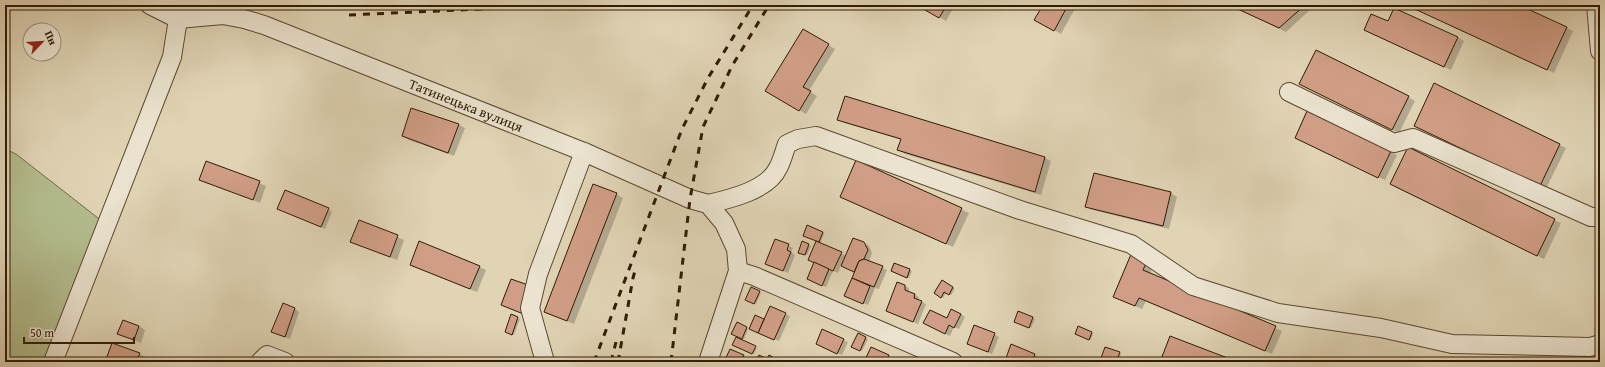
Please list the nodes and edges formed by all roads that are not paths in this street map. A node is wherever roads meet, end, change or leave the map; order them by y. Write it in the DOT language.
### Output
graph roads {
  1 [pos="150,5"];
  2 [pos="1596,5"];
  3 [pos="178,19"];
  4 [pos="1600,51"];
  5 [pos="1289,92"];
  6 [pos="584,152"];
  7 [pos="708,204"];
  8 [pos="1600,217"];
  9 [pos="738,271"];
  10 [pos="1600,344"];
  11 [pos="53,362"];
  12 [pos="260,362"];
  13 [pos="285,362"];
  14 [pos="545,362"];
  15 [pos="708,362"];
  16 [pos="953,362"];
  1 -- 3 [label="street"];
  2 -- 4 [label="street"];
  3 -- 6 [label="street, Татинецька вулиця"];
  3 -- 11 [label="street"];
  5 -- 8 [label="street"];
  6 -- 7 [label="street, Татинецька вулиця"];
  6 -- 14 [label="street"];
  7 -- 9 [label="street"];
  7 -- 10 [label="street"];
  9 -- 15 [label="street"];
  9 -- 16 [label="street"];
  12 -- 13 [label="street"];
}
